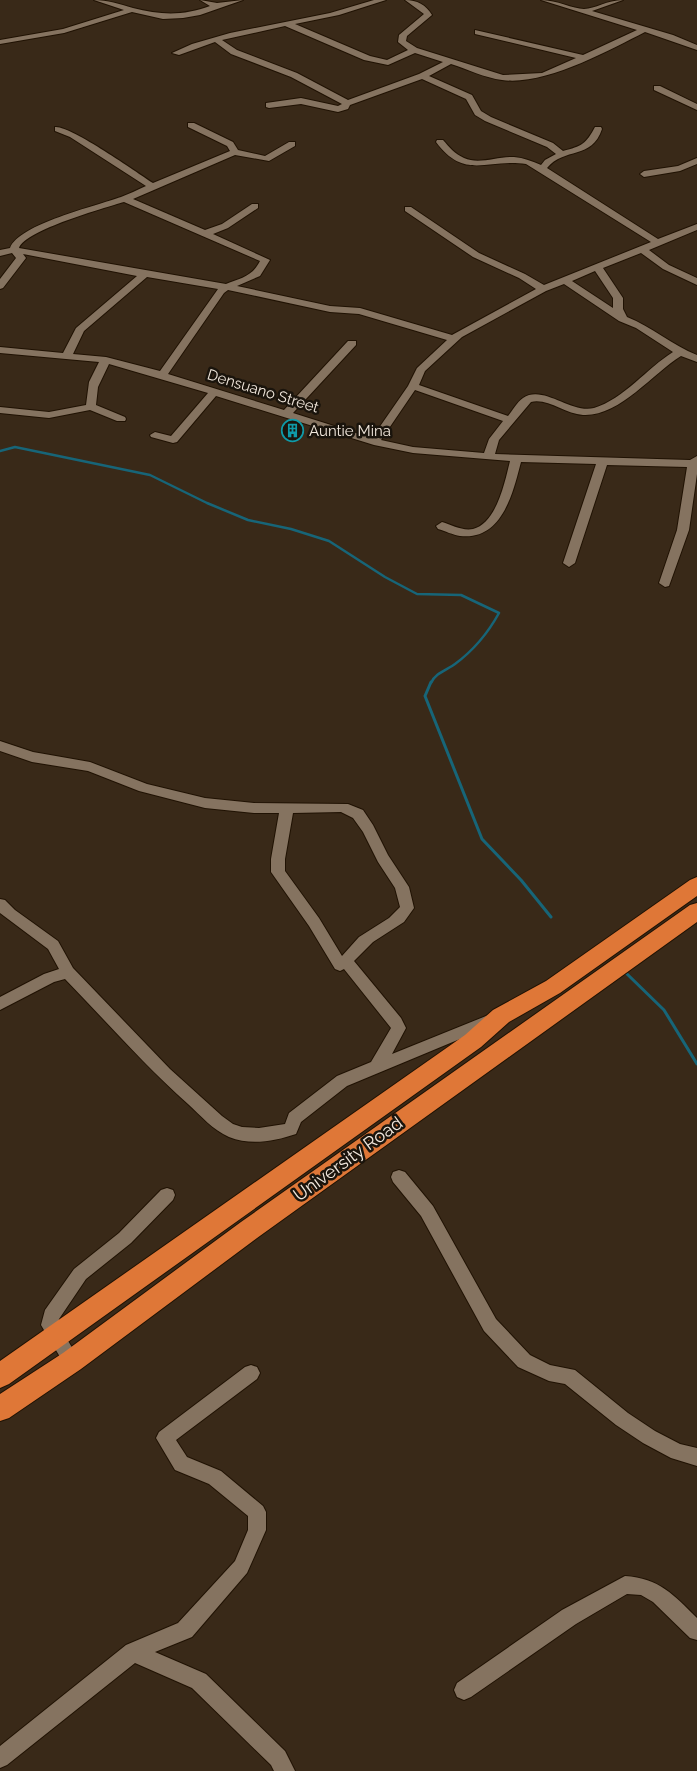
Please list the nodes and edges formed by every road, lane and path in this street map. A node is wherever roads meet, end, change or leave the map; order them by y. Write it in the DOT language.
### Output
graph roads {
  1 [pos="98,0"];
  2 [pos="204,0"];
  3 [pos="239,0"];
  4 [pos="382,0"];
  5 [pos="409,0"];
  6 [pos="545,0"];
  7 [pos="619,0"];
  8 [pos="221,6"];
  9 [pos="132,10"];
  10 [pos="583,12"];
  11 [pos="286,24"];
  12 [pos="642,30"];
  13 [pos="478,32"];
  14 [pos="217,40"];
  15 [pos="0,42"];
  16 [pos="697,48"];
  17 [pos="414,50"];
  18 [pos="176,53"];
  19 [pos="584,58"];
  20 [pos="451,61"];
  21 [pos="422,76"];
  22 [pos="657,88"];
  23 [pos="347,103"];
  24 [pos="268,105"];
  25 [pos="697,107"];
  26 [pos="192,125"];
  27 [pos="58,129"];
  28 [pos="598,129"];
  29 [pos="440,142"];
  30 [pos="292,144"];
  31 [pos="234,152"];
  32 [pos="561,154"];
  33 [pos="697,162"];
  34 [pos="542,169"];
  35 [pos="644,174"];
  36 [pos="153,187"];
  37 [pos="125,200"];
  38 [pos="255,206"];
  39 [pos="408,209"];
  40 [pos="697,227"];
  41 [pos="203,234"];
  42 [pos="658,243"];
  43 [pos="642,249"];
  44 [pos="14,250"];
  45 [pos="0,253"];
  46 [pos="596,267"];
  47 [pos="146,274"];
  48 [pos="565,280"];
  49 [pos="697,282"];
  50 [pos="0,286"];
  51 [pos="226,287"];
  52 [pos="543,289"];
  53 [pos="623,319"];
  54 [pos="455,340"];
  55 [pos="352,343"];
  56 [pos="0,350"];
  57 [pos="680,352"];
  58 [pos="67,356"];
  59 [pos="697,359"];
  60 [pos="106,360"];
  61 [pos="162,375"];
  62 [pos="413,386"];
  63 [pos="214,392"];
  64 [pos="91,407"];
  65 [pos="0,410"];
  66 [pos="286,414"];
  67 [pos="121,419"];
  68 [pos="508,420"];
  69 [pos="155,435"];
  70 [pos="374,442"];
  71 [pos="489,456"];
  72 [pos="516,458"];
  73 [pos="603,461"];
  74 [pos="696,462"];
  75 [pos="442,526"];
  76 [pos="569,563"];
  77 [pos="665,583"];
  78 [pos="0,746"];
  79 [pos="287,807"];
  80 [pos="697,885"];
  81 [pos="0,904"];
  82 [pos="697,911"];
  83 [pos="346,962"];
  84 [pos="68,972"];
  85 [pos="0,1004"];
  86 [pos="501,1016"];
  87 [pos="378,1066"];
  88 [pos="399,1177"];
  89 [pos="167,1195"];
  90 [pos="56,1337"];
  91 [pos="72,1361"];
  92 [pos="251,1373"];
  93 [pos="0,1376"];
  94 [pos="0,1409"];
  95 [pos="697,1457"];
  96 [pos="697,1631"];
  97 [pos="133,1652"];
  98 [pos="464,1690"];
  99 [pos="0,1758"];
  100 [pos="286,1771"];
  1 -- 9 [label="street"];
  2 -- 8 [label="street"];
  3 -- 8 [label="street"];
  4 -- 11 [label="street"];
  5 -- 17 [label="street"];
  6 -- 10 [label="street"];
  7 -- 10 [label="street"];
  8 -- 9 [label="street"];
  9 -- 15 [label="street"];
  10 -- 12 [label="street"];
  11 -- 14 [label="street"];
  11 -- 17 [label="street"];
  12 -- 16 [label="street"];
  12 -- 19 [label="street"];
  13 -- 19 [label="street"];
  14 -- 18 [label="street"];
  14 -- 23 [label="street"];
  17 -- 20 [label="street"];
  19 -- 20 [label="street"];
  20 -- 21 [label="street"];
  21 -- 23 [label="street"];
  21 -- 32 [label="street"];
  22 -- 25 [label="street"];
  23 -- 24 [label="street"];
  26 -- 31 [label="street"];
  27 -- 36 [label="street"];
  28 -- 32 [label="street"];
  29 -- 34 [label="street"];
  30 -- 31 [label="street"];
  31 -- 36 [label="street"];
  32 -- 34 [label="street"];
  33 -- 35 [label="street"];
  34 -- 42 [label="street"];
  36 -- 37 [label="street"];
  37 -- 41 [label="street"];
  37 -- 44 [label="street"];
  38 -- 41 [label="street"];
  39 -- 52 [label="street"];
  40 -- 42 [label="street"];
  41 -- 51 [label="street"];
  42 -- 43 [label="street"];
  43 -- 46 [label="street"];
  43 -- 49 [label="street"];
  44 -- 45 [label="street"];
  44 -- 47 [label="street"];
  44 -- 50 [label="street"];
  46 -- 48 [label="street"];
  46 -- 53 [label="street"];
  47 -- 51 [label="street"];
  47 -- 58 [label="street"];
  48 -- 52 [label="street"];
  48 -- 53 [label="street"];
  51 -- 54 [label="street"];
  51 -- 61 [label="street"];
  52 -- 54 [label="street"];
  53 -- 57 [label="street"];
  54 -- 62 [label="street"];
  55 -- 66 [label="street"];
  56 -- 58 [label="street, Densuano Street"];
  57 -- 59 [label="street"];
  57 -- 68 [label="street"];
  58 -- 60 [label="street, Densuano Street"];
  60 -- 61 [label="street, Densuano Street"];
  60 -- 64 [label="street"];
  61 -- 63 [label="street, Densuano Street"];
  62 -- 68 [label="street"];
  62 -- 70 [label="street"];
  63 -- 66 [label="street, Densuano Street"];
  63 -- 69 [label="street"];
  64 -- 65 [label="street"];
  64 -- 67 [label="street"];
  66 -- 70 [label="street, Densuano Street"];
  68 -- 71 [label="street"];
  70 -- 71 [label="street, Densuano Street"];
  71 -- 72 [label="street, Densuano Street"];
  72 -- 73 [label="street, Densuano Street"];
  72 -- 75 [label="street"];
  73 -- 74 [label="street, Densuano Street"];
  73 -- 76 [label="street"];
  74 -- 77 [label="street"];
  78 -- 79 [label="street"];
  79 -- 83 [label="street"];
  79 -- 83 [label="street"];
  80 -- 86 [label="highway, University Road"];
  81 -- 84 [label="street"];
  82 -- 91 [label="highway, University Road"];
  83 -- 87 [label="street"];
  84 -- 85 [label="street"];
  84 -- 87 [label="street"];
  86 -- 87 [label="street"];
  86 -- 90 [label="highway, University Road"];
  88 -- 95 [label="street"];
  89 -- 90 [label="street"];
  90 -- 91 [label="street"];
  90 -- 93 [label="highway, University Road"];
  91 -- 94 [label="highway, University Road"];
  92 -- 97 [label="street"];
  96 -- 98 [label="street"];
  97 -- 99 [label="street"];
  97 -- 100 [label="street"];
}
